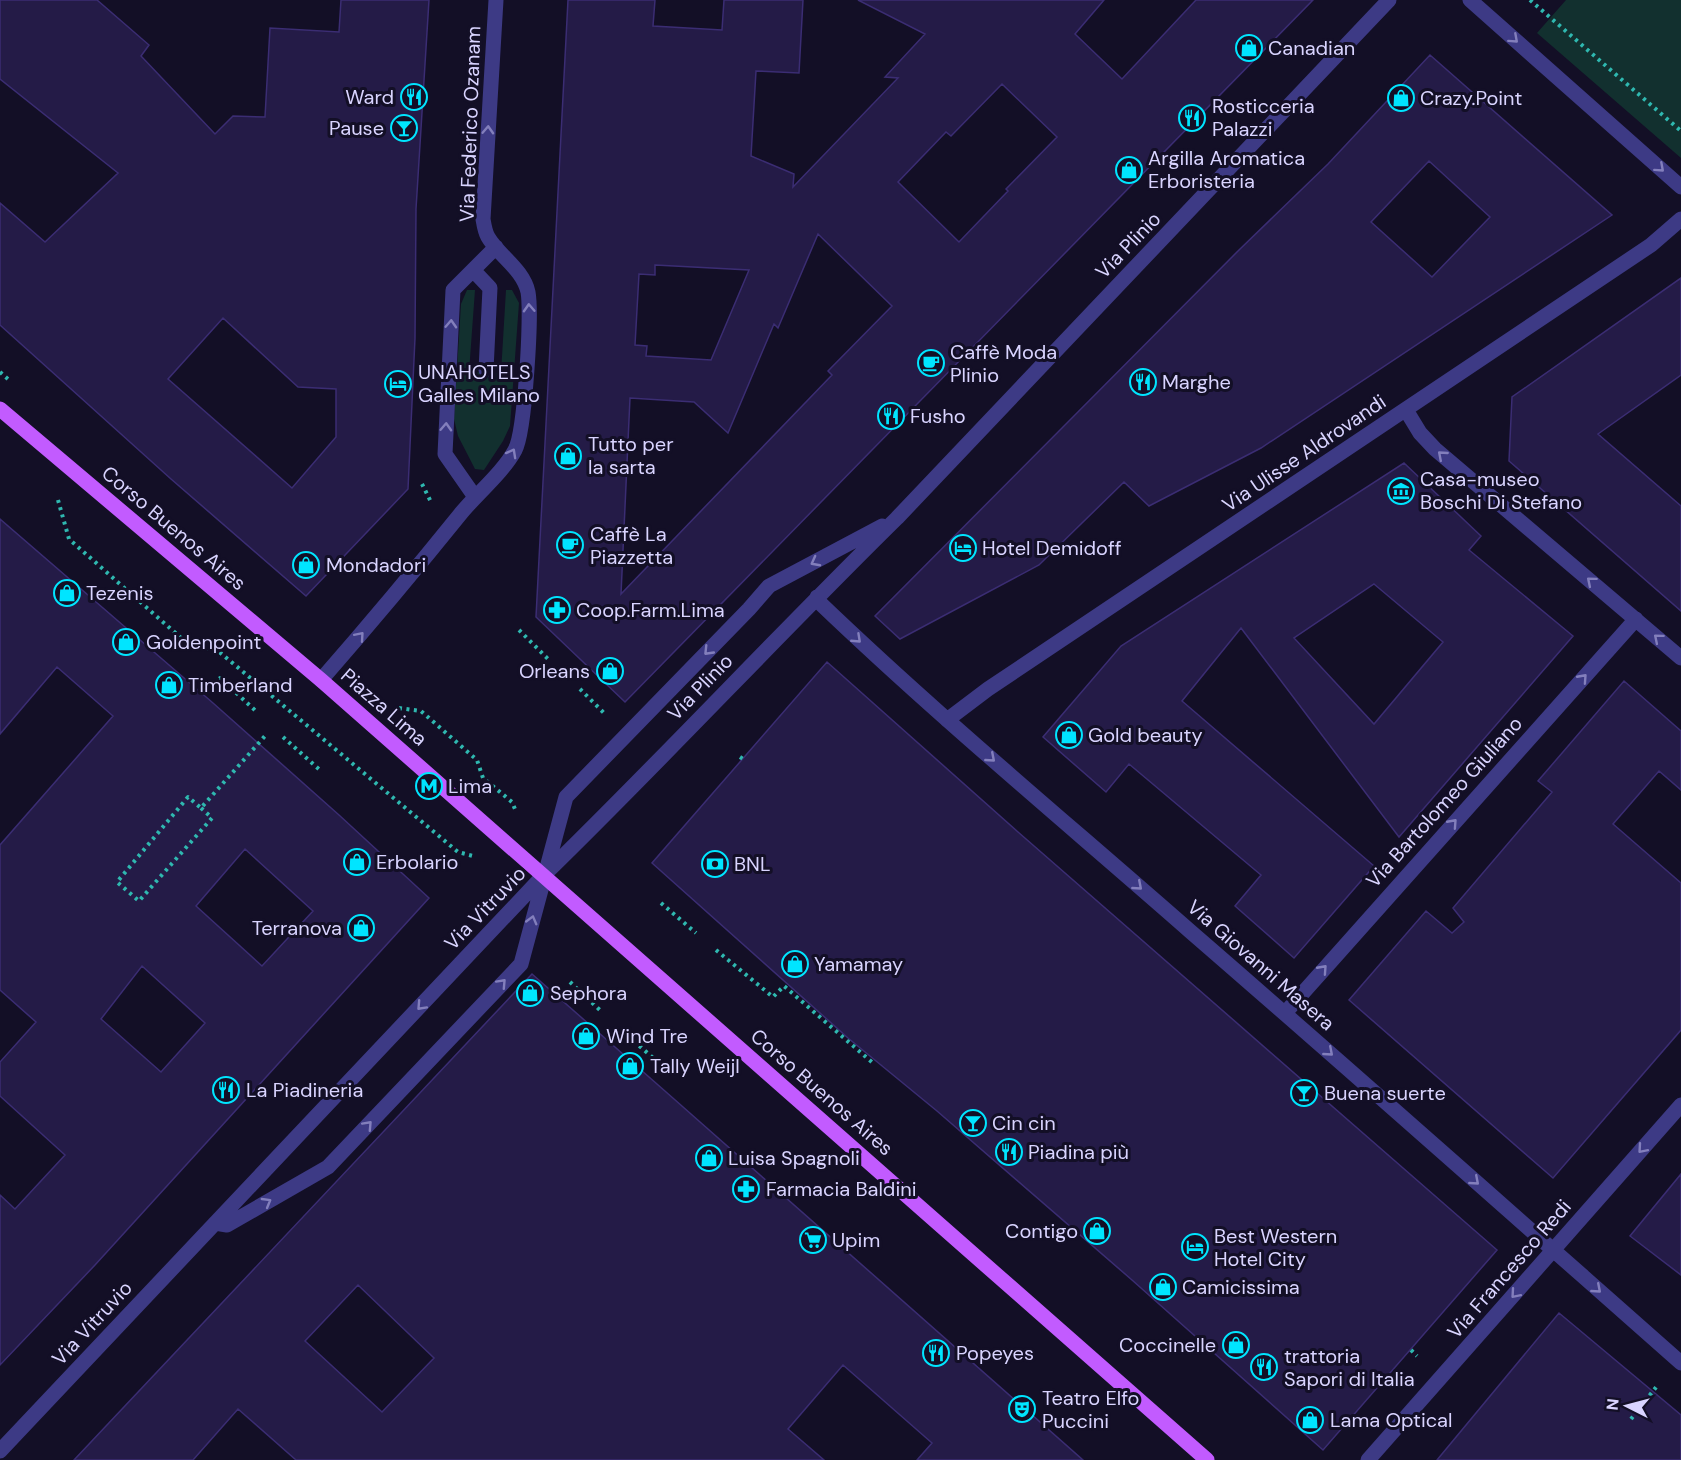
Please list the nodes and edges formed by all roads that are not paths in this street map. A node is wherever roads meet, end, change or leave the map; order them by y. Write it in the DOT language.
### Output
graph roads {
  1 [pos="496,0"];
  2 [pos="1389,0"];
  3 [pos="1470,0"];
  4 [pos="1681,187"];
  5 [pos="1681,219"];
  6 [pos="496,247"];
  7 [pos="473,270"];
  8 [pos="526,366"];
  9 [pos="486,370"];
  10 [pos="0,409"];
  11 [pos="1406,410"];
  12 [pos="475,497"];
  13 [pos="897,518"];
  14 [pos="867,534"];
  15 [pos="817,597"];
  16 [pos="1636,619"];
  17 [pos="1681,657"];
  18 [pos="321,680"];
  19 [pos="947,720"];
  20 [pos="545,870"];
  21 [pos="1285,1013"];
  22 [pos="1681,1105"];
  23 [pos="215,1223"];
  24 [pos="1554,1250"];
  25 [pos="1681,1363"];
  26 [pos="0,1451"];
  27 [pos="1207,1460"];
  28 [pos="1368,1460"];
  6 -- 1 [label="street, Via Federico Ozanam, one-way"];
  2 -- 13 [label="street, Via Plinio"];
  3 -- 4 [label="street, one-way"];
  5 -- 11 [label="street, Via Ulisse Aldrovandi"];
  6 -- 7 [label="street"];
  8 -- 6 [label="street, Via Federico Ozanam, one-way"];
  7 -- 9 [label="street"];
  12 -- 7 [label="street, one-way"];
  12 -- 8 [label="street, Piazza Lima, one-way"];
  10 -- 18 [label="main road, Corso Buenos Aires"];
  16 -- 11 [label="street, one-way"];
  11 -- 19 [label="street, Via Ulisse Aldrovandi"];
  18 -- 12 [label="street, Piazza Lima, one-way"];
  13 -- 14 [label="street, Via Plinio"];
  13 -- 15 [label="street, Via Plinio"];
  14 -- 20 [label="street, Via Plinio"];
  14 -- 20 [label="street, Via Plinio, one-way"];
  15 -- 19 [label="street, Via Giovanni Masera, one-way"];
  15 -- 20 [label="street, Via Plinio"];
  17 -- 16 [label="street, one-way"];
  21 -- 16 [label="street, Via Bartolomeo Giuliano, one-way"];
  18 -- 20 [label="main road, Piazza Lima"];
  19 -- 21 [label="street, Via Giovanni Masera, one-way"];
  20 -- 23 [label="street, Via Vitruvio, one-way"];
  23 -- 20 [label="street, Via Vitruvio, one-way"];
  20 -- 27 [label="main road, Corso Buenos Aires"];
  21 -- 24 [label="street, Via Giovanni Masera, one-way"];
  22 -- 24 [label="street, Via Francesco Redi, one-way"];
  23 -- 26 [label="street, Via Vitruvio"];
  24 -- 25 [label="street, Via Giovanni Masera, one-way"];
  24 -- 28 [label="street, Via Francesco Redi, one-way"];
}
